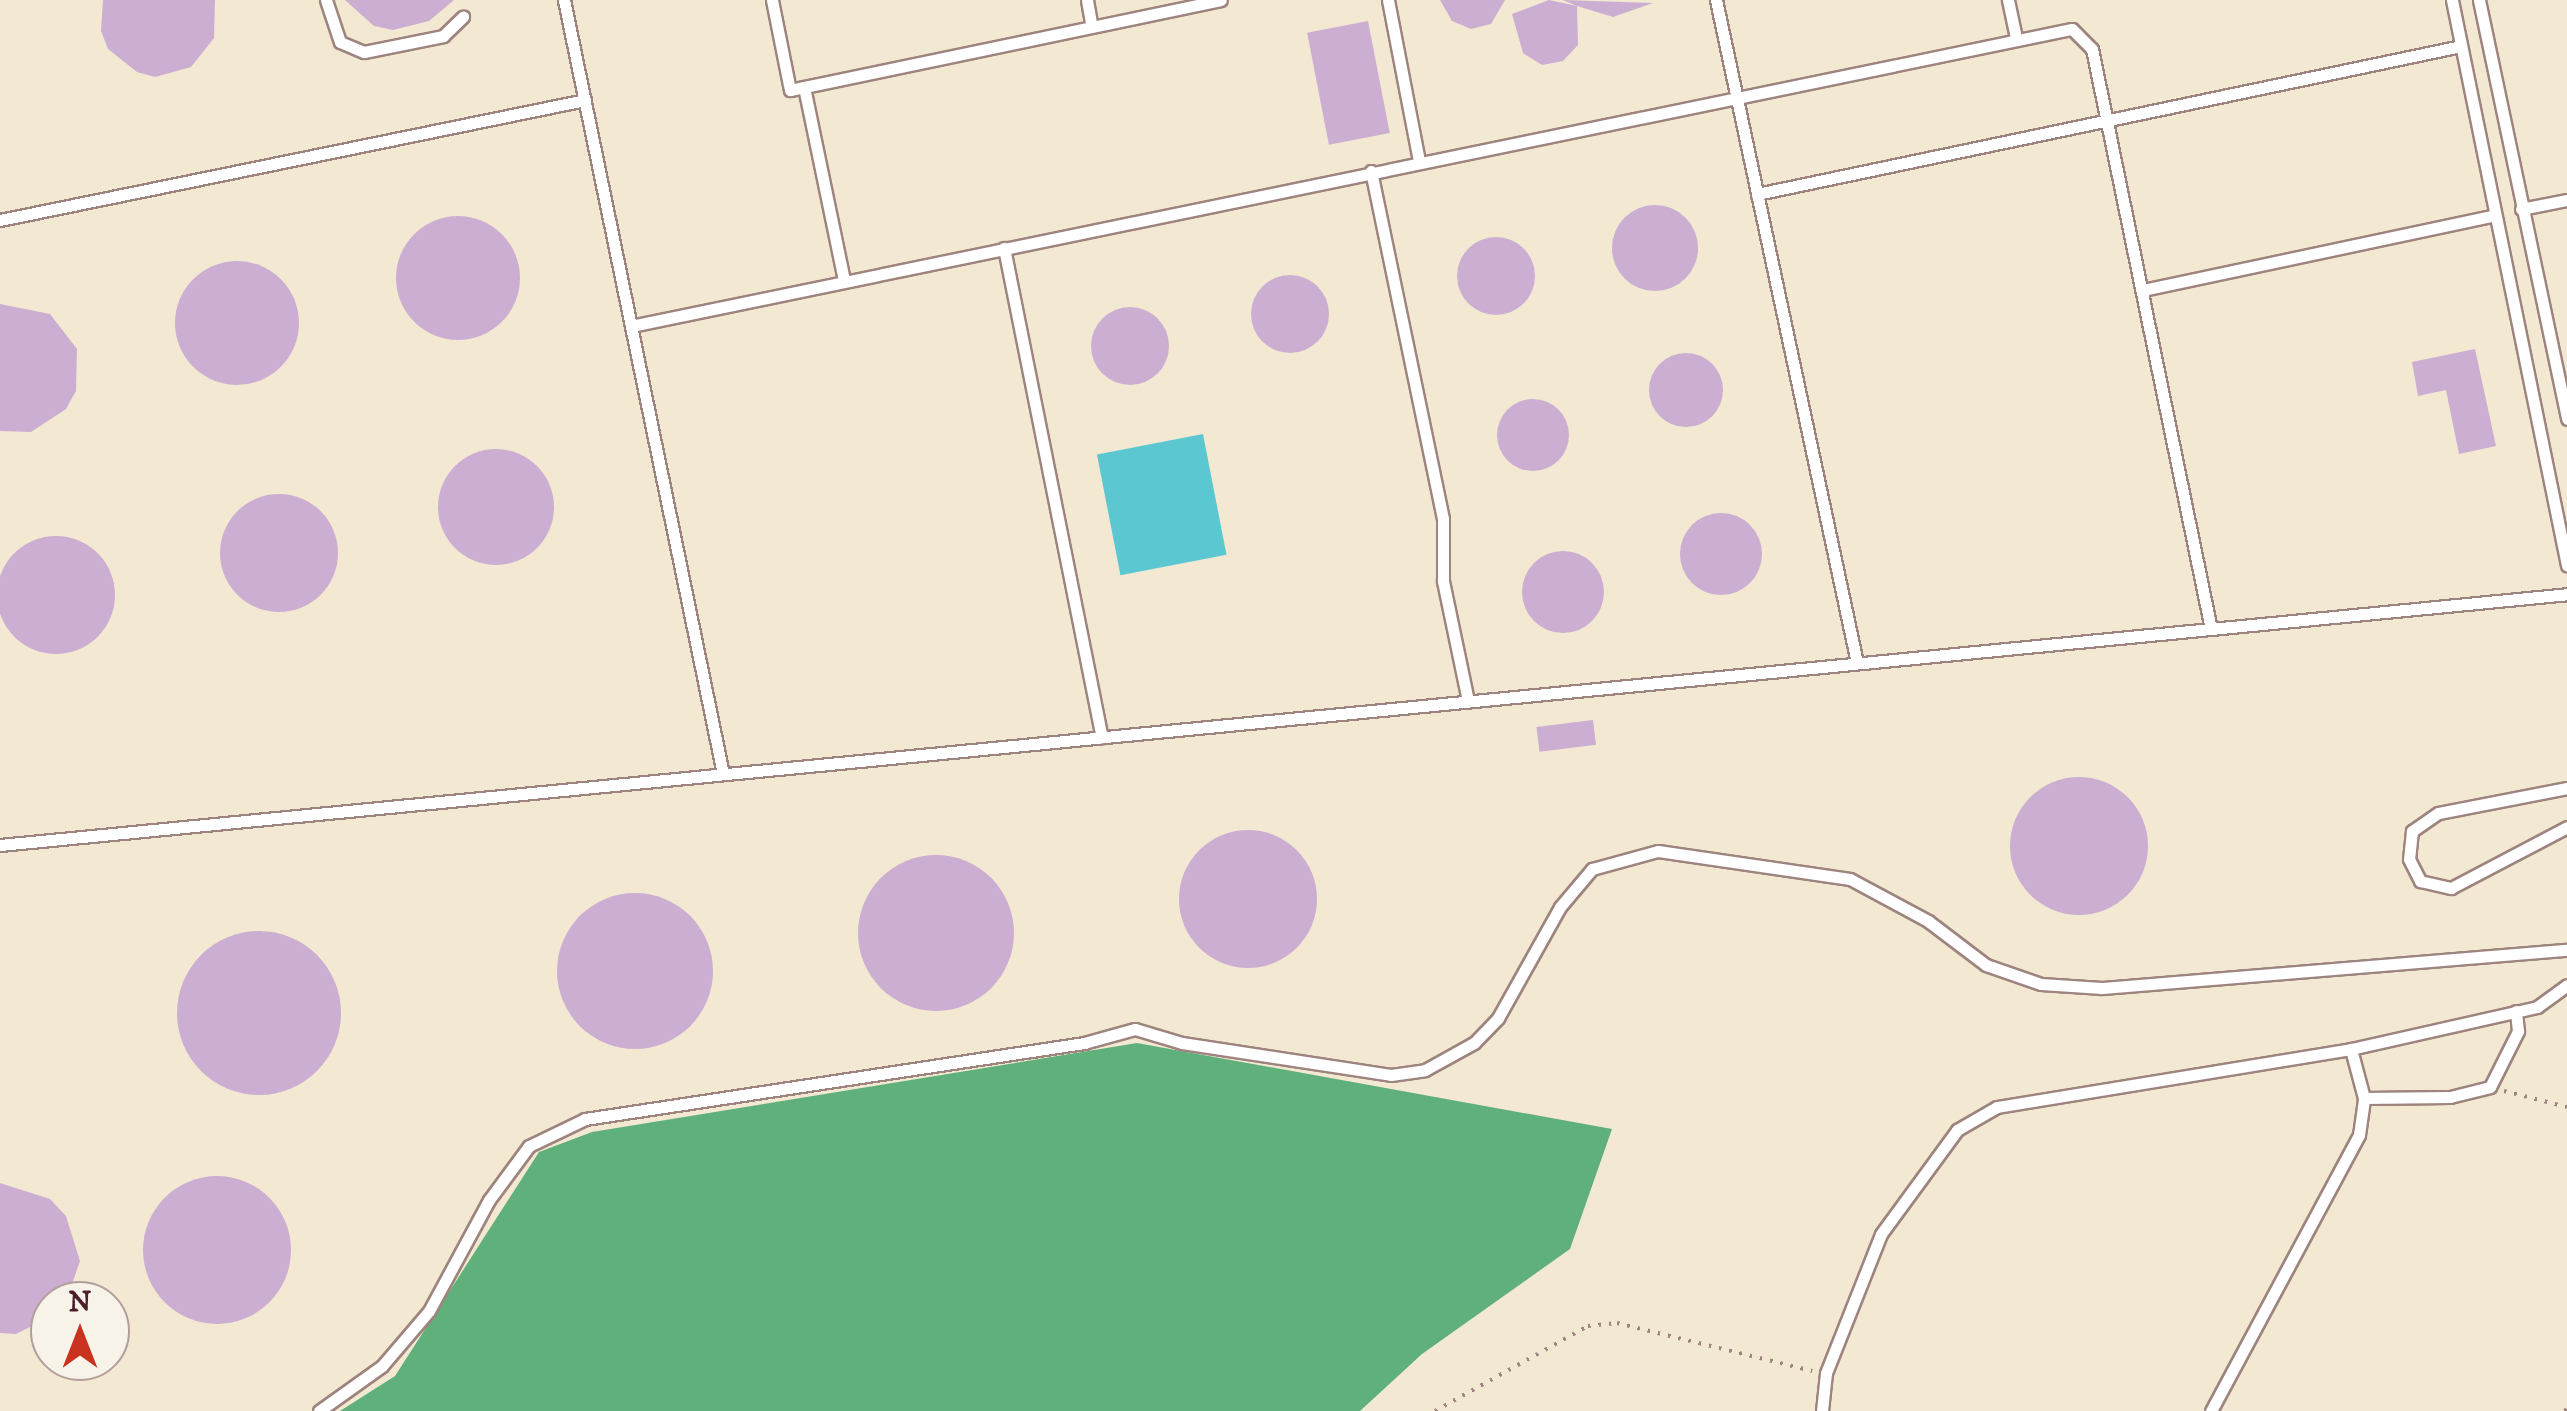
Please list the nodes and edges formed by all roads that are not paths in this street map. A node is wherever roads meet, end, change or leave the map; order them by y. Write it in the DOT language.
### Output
graph roads {
  1 [pos="326,0"];
  2 [pos="564,0"];
  3 [pos="772,0"];
  4 [pos="1087,0"];
  5 [pos="1221,0"];
  6 [pos="1388,0"];
  7 [pos="1716,0"];
  8 [pos="2008,0"];
  9 [pos="2452,0"];
  10 [pos="2479,0"];
  11 [pos="462,17"];
  12 [pos="1092,27"];
  13 [pos="2016,38"];
  14 [pos="2461,46"];
  15 [pos="804,87"];
  16 [pos="1736,94"];
  17 [pos="585,100"];
  18 [pos="2107,120"];
  19 [pos="1419,160"];
  20 [pos="1371,171"];
  21 [pos="1757,194"];
  22 [pos="2567,200"];
  23 [pos="2522,209"];
  24 [pos="2492,216"];
  25 [pos="0,220"];
  26 [pos="1004,248"];
  27 [pos="844,281"];
  28 [pos="2143,290"];
  29 [pos="631,326"];
  30 [pos="2567,419"];
  31 [pos="2567,565"];
  32 [pos="2567,594"];
  33 [pos="2211,629"];
  34 [pos="1857,663"];
  35 [pos="1468,702"];
  36 [pos="1102,737"];
  37 [pos="723,774"];
  38 [pos="2567,788"];
  39 [pos="2567,827"];
  40 [pos="0,845"];
  41 [pos="2567,950"];
  42 [pos="2567,984"];
  43 [pos="2516,1012"];
  44 [pos="2351,1049"];
  45 [pos="2364,1098"];
  46 [pos="318,1411"];
  47 [pos="1822,1411"];
  48 [pos="2212,1411"];
  1 -- 11 [label="lane"];
  2 -- 17 [label="lane"];
  3 -- 15 [label="lane"];
  4 -- 12 [label="lane"];
  5 -- 12 [label="lane"];
  6 -- 19 [label="lane"];
  7 -- 16 [label="lane"];
  8 -- 13 [label="lane"];
  9 -- 14 [label="lane"];
  10 -- 23 [label="lane"];
  12 -- 15 [label="lane"];
  13 -- 16 [label="lane"];
  13 -- 18 [label="lane"];
  14 -- 18 [label="lane"];
  14 -- 24 [label="lane"];
  15 -- 27 [label="lane"];
  16 -- 19 [label="lane"];
  16 -- 21 [label="lane"];
  17 -- 25 [label="lane"];
  17 -- 29 [label="lane"];
  18 -- 21 [label="lane"];
  18 -- 28 [label="lane"];
  19 -- 20 [label="lane"];
  20 -- 26 [label="lane"];
  20 -- 35 [label="lane"];
  21 -- 34 [label="lane"];
  22 -- 23 [label="lane"];
  23 -- 30 [label="lane"];
  24 -- 28 [label="lane"];
  24 -- 31 [label="lane"];
  26 -- 27 [label="lane"];
  26 -- 36 [label="lane"];
  27 -- 29 [label="lane"];
  28 -- 33 [label="lane"];
  29 -- 37 [label="lane"];
  32 -- 33 [label="lane"];
  33 -- 34 [label="lane"];
  34 -- 35 [label="lane"];
  35 -- 36 [label="lane"];
  36 -- 37 [label="lane"];
  37 -- 40 [label="lane"];
  38 -- 39 [label="lane"];
  41 -- 46 [label="lane"];
  42 -- 43 [label="lane"];
  43 -- 44 [label="lane"];
  43 -- 45 [label="lane"];
  44 -- 45 [label="lane"];
  44 -- 47 [label="lane"];
  45 -- 48 [label="lane"];
}
